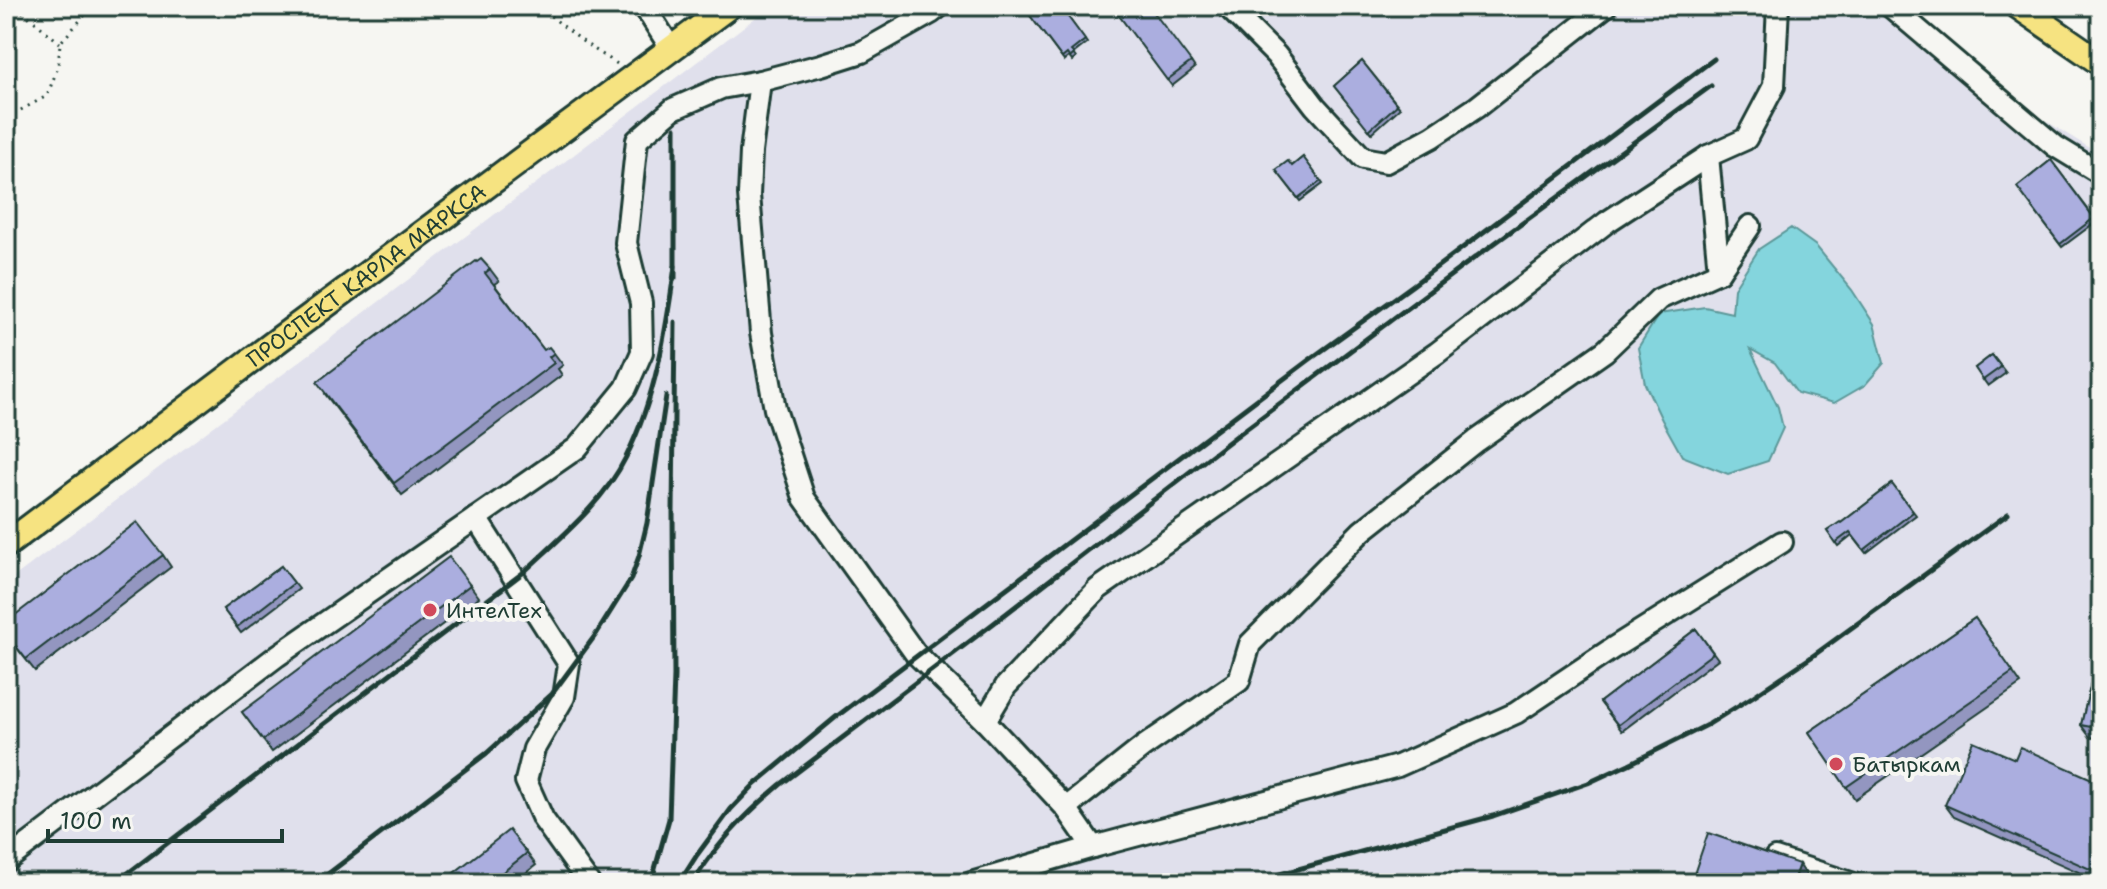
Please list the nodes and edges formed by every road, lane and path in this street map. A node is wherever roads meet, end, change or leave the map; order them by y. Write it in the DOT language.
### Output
graph roads {
  1 [pos="16,6"];
  2 [pos="93,6"];
  3 [pos="538,6"];
  4 [pos="644,6"];
  5 [pos="729,6"];
  6 [pos="940,6"];
  7 [pos="1227,6"];
  8 [pos="1606,6"];
  9 [pos="1778,6"];
  10 [pos="1890,6"];
  11 [pos="2018,6"];
  12 [pos="60,43"];
  13 [pos="672,50"];
  14 [pos="2101,63"];
  15 [pos="635,75"];
  16 [pos="760,81"];
  17 [pos="6,116"];
  18 [pos="1708,156"];
  19 [pos="2101,174"];
  20 [pos="1750,226"];
  21 [pos="1719,272"];
  22 [pos="476,518"];
  23 [pos="1782,542"];
  24 [pos="6,545"];
  25 [pos="985,721"];
  26 [pos="1066,808"];
  27 [pos="1093,847"];
  28 [pos="1753,851"];
  29 [pos="6,861"];
  30 [pos="589,883"];
  31 [pos="971,883"];
  32 [pos="1851,883"];
  1 -- 12 [label="path"];
  2 -- 12 [label="path"];
  3 -- 15 [label="path"];
  4 -- 13 [label="lane"];
  5 -- 13 [label="main road, ПРОСПЕКТ КАРЛА МАРКСА"];
  6 -- 16 [label="lane"];
  7 -- 8 [label="lane"];
  9 -- 18 [label="lane"];
  10 -- 19 [label="lane"];
  11 -- 14 [label="main road"];
  12 -- 17 [label="path"];
  13 -- 15 [label="main road, ПРОСПЕКТ КАРЛА МАРКСА"];
  15 -- 24 [label="main road, ПРОСПЕКТ КАРЛА МАРКСА"];
  16 -- 22 [label="lane"];
  16 -- 25 [label="lane"];
  18 -- 21 [label="lane"];
  18 -- 25 [label="lane"];
  20 -- 21 [label="lane"];
  21 -- 26 [label="lane"];
  22 -- 29 [label="lane"];
  22 -- 30 [label="lane"];
  23 -- 27 [label="lane"];
  25 -- 26 [label="lane"];
  26 -- 27 [label="lane"];
  27 -- 31 [label="lane"];
  28 -- 32 [label="lane"];
}
